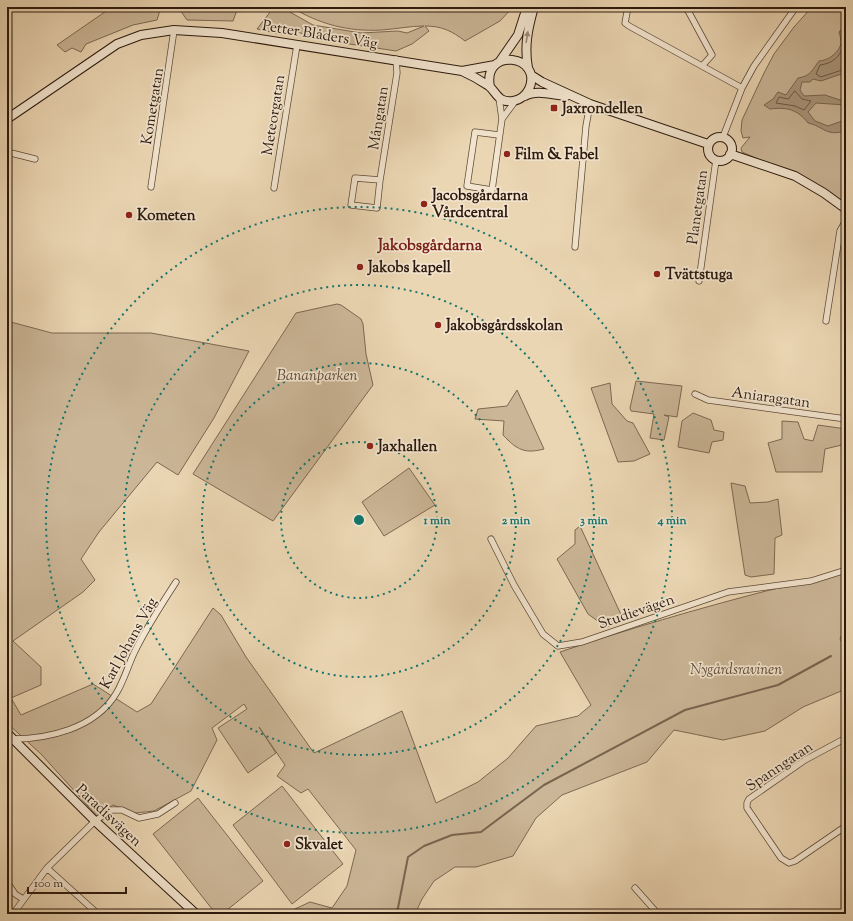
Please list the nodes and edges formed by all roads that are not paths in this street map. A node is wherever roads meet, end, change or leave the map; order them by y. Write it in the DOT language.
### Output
graph roads {
  1 [pos="527,7"];
  2 [pos="534,7"];
  3 [pos="628,7"];
  4 [pos="686,7"];
  5 [pos="796,7"];
  6 [pos="174,30"];
  7 [pos="297,45"];
  8 [pos="396,59"];
  9 [pos="498,63"];
  10 [pos="702,66"];
  11 [pos="462,71"];
  12 [pos="529,71"];
  13 [pos="490,87"];
  14 [pos="742,88"];
  15 [pos="524,96"];
  16 [pos="499,98"];
  17 [pos="575,98"];
  18 [pos="516,100"];
  19 [pos="590,104"];
  20 [pos="7,119"];
  21 [pos="502,119"];
  22 [pos="499,135"];
  23 [pos="723,137"];
  24 [pos="708,144"];
  25 [pos="7,152"];
  26 [pos="730,154"];
  27 [pos="35,159"];
  28 [pos="716,160"];
  29 [pos="380,180"];
  30 [pos="151,187"];
  31 [pos="274,188"];
  32 [pos="846,209"];
  33 [pos="846,220"];
  34 [pos="575,247"];
  35 [pos="699,281"];
  36 [pos="826,321"];
  37 [pos="695,394"];
  38 [pos="846,419"];
  39 [pos="491,539"];
  40 [pos="846,570"];
  41 [pos="176,582"];
  42 [pos="7,733"];
  43 [pos="846,738"];
  44 [pos="10,739"];
  45 [pos="175,803"];
  46 [pos="95,821"];
  47 [pos="846,826"];
  48 [pos="47,868"];
  49 [pos="7,882"];
  50 [pos="635,888"];
  51 [pos="23,898"];
  52 [pos="95,913"];
  53 [pos="13,914"];
  54 [pos="196,914"];
  55 [pos="658,914"];
  1 -- 9 [label="street"];
  12 -- 2 [label="street, one-way"];
  3 -- 10 [label="street"];
  4 -- 10 [label="street"];
  5 -- 14 [label="street"];
  6 -- 7 [label="street, Petter Blåders Väg"];
  6 -- 20 [label="street, Petter Blåders Väg"];
  6 -- 30 [label="street, Kometgatan"];
  7 -- 8 [label="street, Petter Blåders Väg"];
  7 -- 31 [label="street, Meteorgatan"];
  8 -- 11 [label="street, Petter Blåders Väg"];
  8 -- 29 [label="street, Mångatan"];
  9 -- 11 [label="street, Petter Blåders Väg"];
  9 -- 12 [label="street"];
  9 -- 13 [label="street"];
  10 -- 14 [label="street"];
  11 -- 13 [label="street, Petter Blåders Väg"];
  12 -- 15 [label="street"];
  12 -- 17 [label="street"];
  13 -- 16 [label="street"];
  14 -- 23 [label="street"];
  15 -- 17 [label="street"];
  15 -- 18 [label="street"];
  16 -- 18 [label="street"];
  16 -- 21 [label="street"];
  17 -- 19 [label="street"];
  18 -- 21 [label="street"];
  19 -- 24 [label="street"];
  19 -- 34 [label="street"];
  21 -- 22 [label="street"];
  22 -- 22 [label="street"];
  23 -- 24 [label="street"];
  23 -- 26 [label="street"];
  24 -- 28 [label="street"];
  25 -- 27 [label="street"];
  26 -- 28 [label="street"];
  26 -- 32 [label="street"];
  28 -- 35 [label="street, Planetgatan"];
  29 -- 29 [label="street, Mångatan"];
  33 -- 36 [label="street"];
  37 -- 38 [label="street, Aniaragatan"];
  39 -- 40 [label="street, Studievägen"];
  41 -- 44 [label="street, Karl Johans Väg"];
  42 -- 44 [label="street, Paradisvägen"];
  43 -- 47 [label="street, Spanngatan"];
  44 -- 46 [label="street, Paradisvägen"];
  45 -- 46 [label="street"];
  46 -- 48 [label="street"];
  46 -- 54 [label="street, Paradisvägen"];
  48 -- 51 [label="street"];
  48 -- 52 [label="street"];
  49 -- 51 [label="street"];
  50 -- 55 [label="street"];
  51 -- 53 [label="street"];
}
